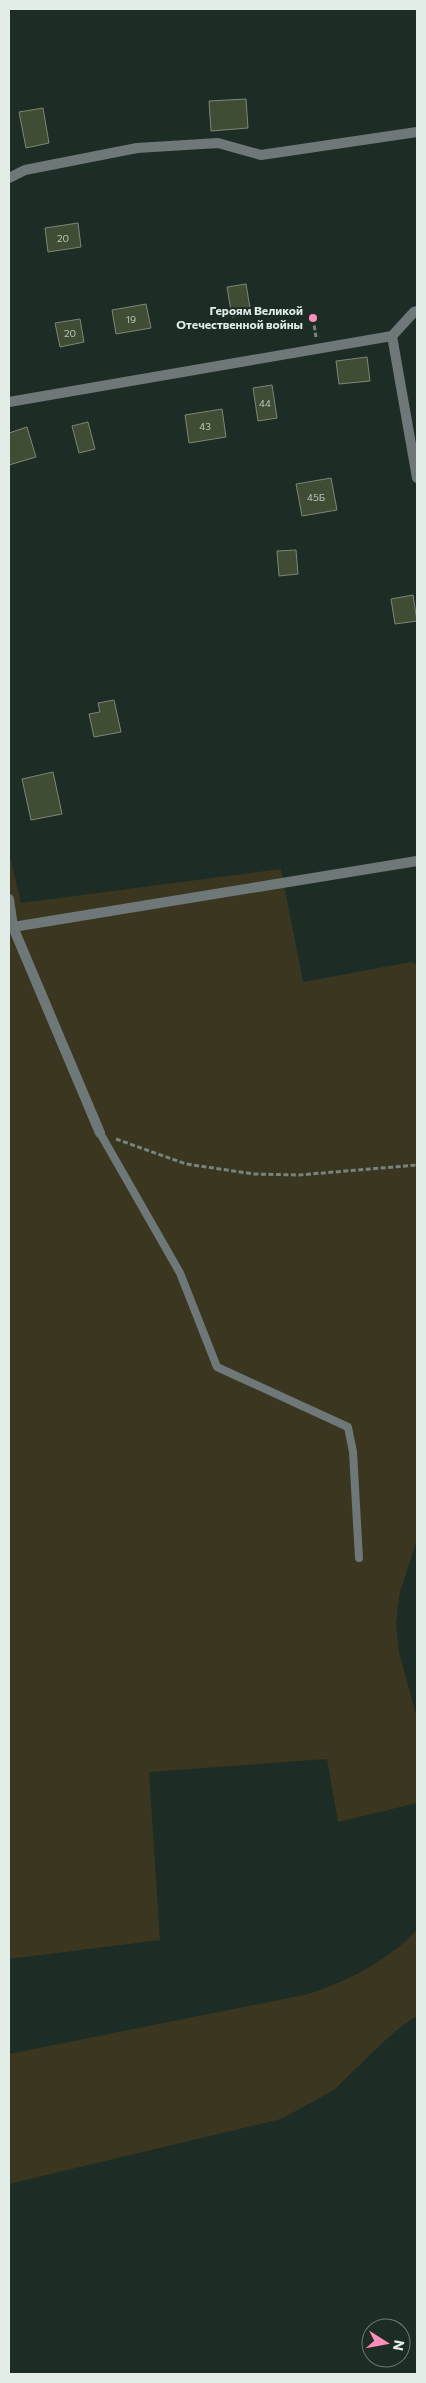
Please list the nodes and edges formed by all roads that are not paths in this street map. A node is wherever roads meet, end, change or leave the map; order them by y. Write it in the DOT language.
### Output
graph roads {
  1 [pos="417,132"];
  2 [pos="9,178"];
  3 [pos="417,311"];
  4 [pos="392,336"];
  5 [pos="9,402"];
  6 [pos="417,478"];
  7 [pos="417,860"];
  8 [pos="9,899"];
  9 [pos="13,927"];
  10 [pos="100,1133"];
  11 [pos="359,1558"];
  1 -- 2 [label="street"];
  3 -- 4 [label="street"];
  4 -- 5 [label="street"];
  4 -- 6 [label="street"];
  7 -- 9 [label="street"];
  8 -- 9 [label="street"];
  9 -- 10 [label="street"];
  10 -- 11 [label="lane"];
}
